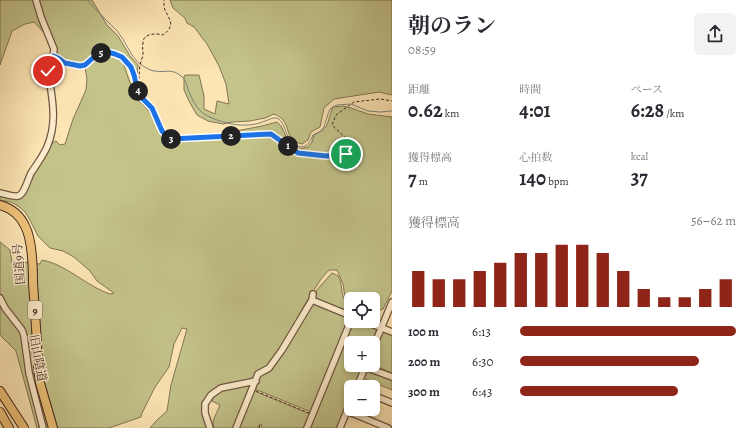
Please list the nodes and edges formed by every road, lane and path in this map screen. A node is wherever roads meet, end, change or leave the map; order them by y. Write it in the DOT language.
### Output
graph roads {
  1 [pos="36,0"];
  2 [pos="164,0"];
  3 [pos="53,56"];
  4 [pos="137,85"];
  5 [pos="392,101"];
  6 [pos="0,193"];
  7 [pos="0,205"];
  8 [pos="0,298"];
  9 [pos="392,302"];
  10 [pos="344,313"];
  11 [pos="348,328"];
  12 [pos="381,328"];
  13 [pos="392,332"];
  14 [pos="378,336"];
  15 [pos="380,372"];
  16 [pos="392,377"];
  17 [pos="256,381"];
  18 [pos="252,389"];
  19 [pos="0,391"];
  20 [pos="380,398"];
  21 [pos="392,403"];
  22 [pos="0,412"];
  23 [pos="312,414"];
  24 [pos="345,416"];
  25 [pos="359,416"];
  26 [pos="260,426"];
  27 [pos="9,428"];
  28 [pos="24,428"];
  29 [pos="43,428"];
  30 [pos="53,428"];
  31 [pos="210,428"];
  32 [pos="236,428"];
  33 [pos="259,428"];
  34 [pos="307,428"];
  35 [pos="340,428"];
  36 [pos="388,428"];
  1 -- 3 [label="street"];
  2 -- 4 [label="path"];
  3 -- 4 [label="path"];
  3 -- 6 [label="street"];
  4 -- 5 [label="path"];
  7 -- 30 [label="highway, 国道9号 / 9"];
  8 -- 29 [label="street, 旧山陰道"];
  9 -- 12 [label="street"];
  10 -- 17 [label="street"];
  11 -- 23 [label="street"];
  12 -- 13 [label="street"];
  12 -- 14 [label="street"];
  15 -- 16 [label="street"];
  17 -- 18 [label="street"];
  17 -- 31 [label="street"];
  18 -- 23 [label="path"];
  18 -- 32 [label="street"];
  19 -- 28 [label="highway"];
  20 -- 21 [label="street"];
  22 -- 27 [label="highway"];
  23 -- 34 [label="street"];
  24 -- 35 [label="street"];
  25 -- 36 [label="street"];
  26 -- 33 [label="path"];
}
